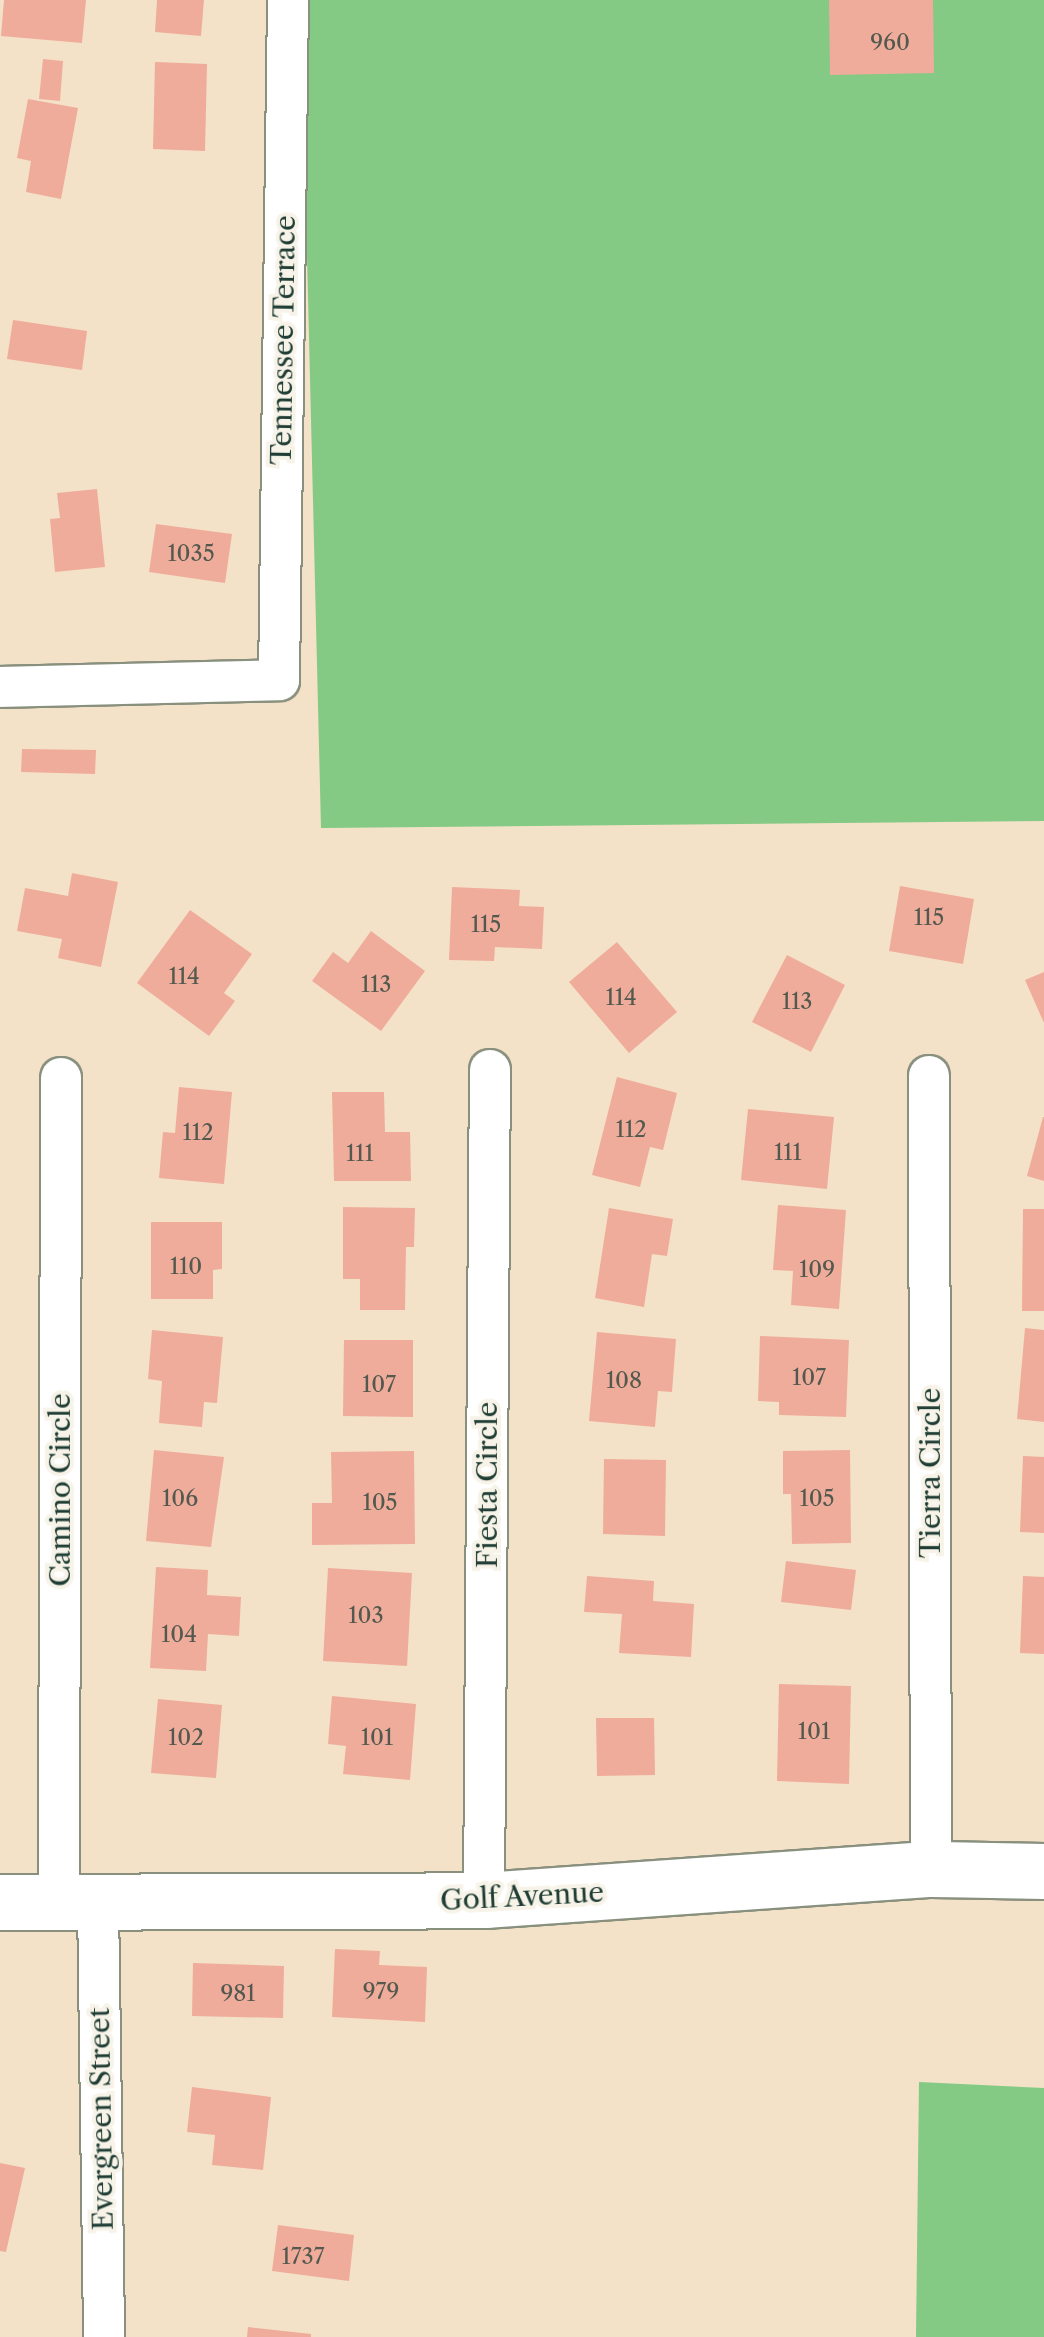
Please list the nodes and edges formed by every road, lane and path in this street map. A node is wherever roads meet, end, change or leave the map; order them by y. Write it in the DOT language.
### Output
graph roads {
  1 [pos="288,0"];
  2 [pos="0,686"];
  3 [pos="490,1070"];
  4 [pos="929,1076"];
  5 [pos="61,1078"];
  6 [pos="932,1869"];
  7 [pos="1044,1871"];
  8 [pos="484,1900"];
  9 [pos="0,1902"];
  10 [pos="78,1902"];
  11 [pos="104,2337"];
  1 -- 2 [label="street, Tennessee Terrace"];
  3 -- 8 [label="street, Fiesta Circle"];
  4 -- 6 [label="street, Tierra Circle"];
  5 -- 10 [label="street, Camino Circle"];
  6 -- 7 [label="street, Golf Avenue"];
  6 -- 8 [label="street, Golf Avenue"];
  8 -- 10 [label="street, Golf Avenue"];
  9 -- 10 [label="street, Golf Avenue"];
  10 -- 11 [label="street, Evergreen Street"];
}
